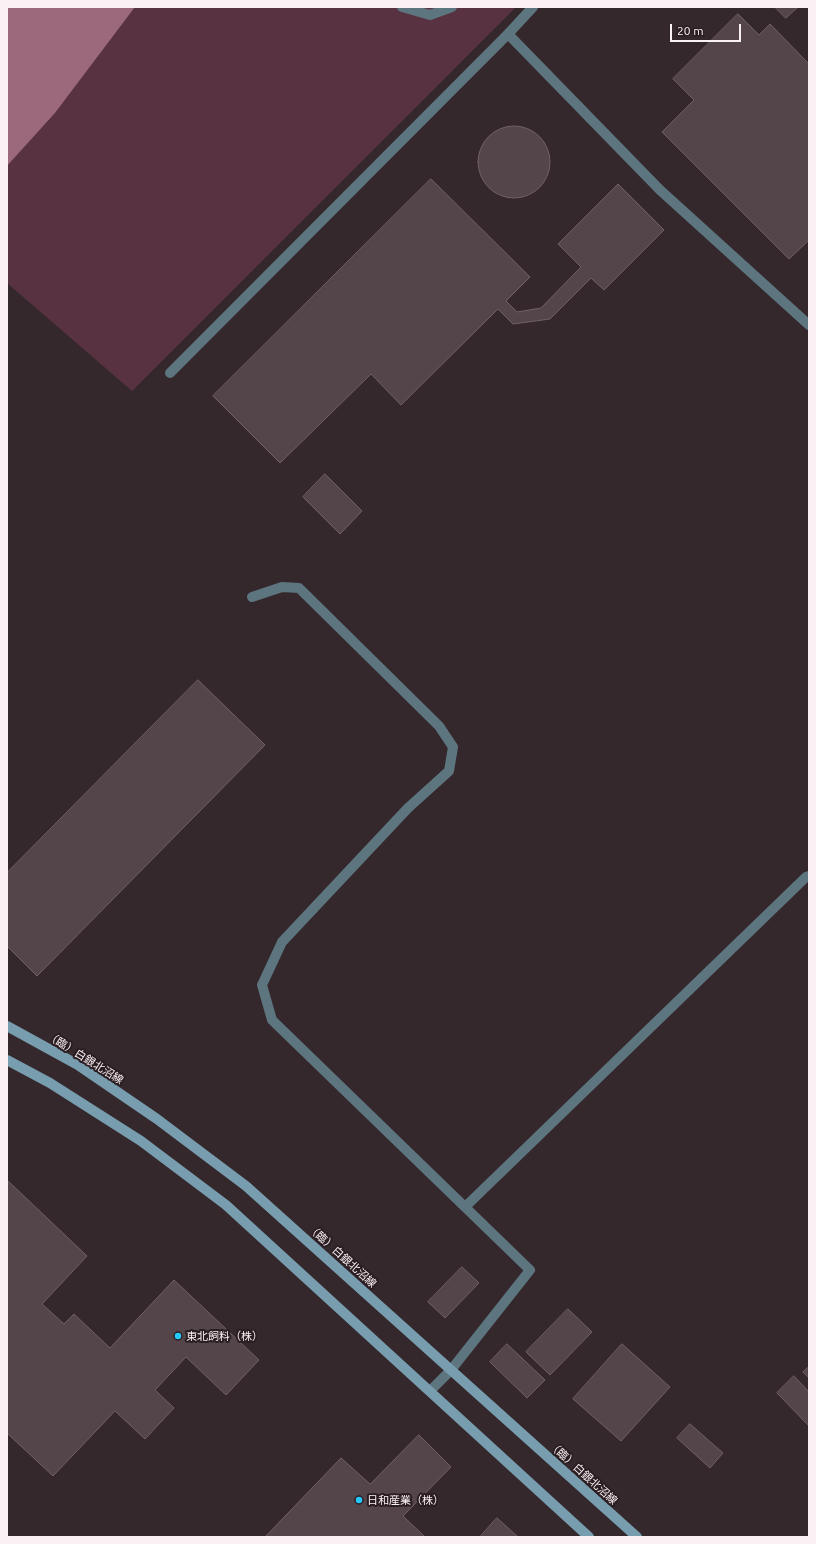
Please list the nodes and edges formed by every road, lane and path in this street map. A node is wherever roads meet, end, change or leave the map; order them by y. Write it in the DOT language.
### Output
graph roads {
  1 [pos="402,7"];
  2 [pos="452,7"];
  3 [pos="533,7"];
  4 [pos="508,34"];
  5 [pos="809,326"];
  6 [pos="170,373"];
  7 [pos="252,598"];
  8 [pos="809,876"];
  9 [pos="7,1026"];
  10 [pos="7,1060"];
  11 [pos="466,1207"];
  12 [pos="451,1370"];
  13 [pos="430,1392"];
  14 [pos="589,1537"];
  15 [pos="637,1537"];
  1 -- 2 [label="street"];
  3 -- 4 [label="street"];
  4 -- 5 [label="street"];
  4 -- 6 [label="street"];
  7 -- 11 [label="street"];
  8 -- 11 [label="street"];
  9 -- 12 [label="street, （臨）白銀北沼線"];
  10 -- 13 [label="street"];
  11 -- 12 [label="street"];
  12 -- 13 [label="street"];
  12 -- 15 [label="street, （臨）白銀北沼線"];
  13 -- 14 [label="street"];
}
